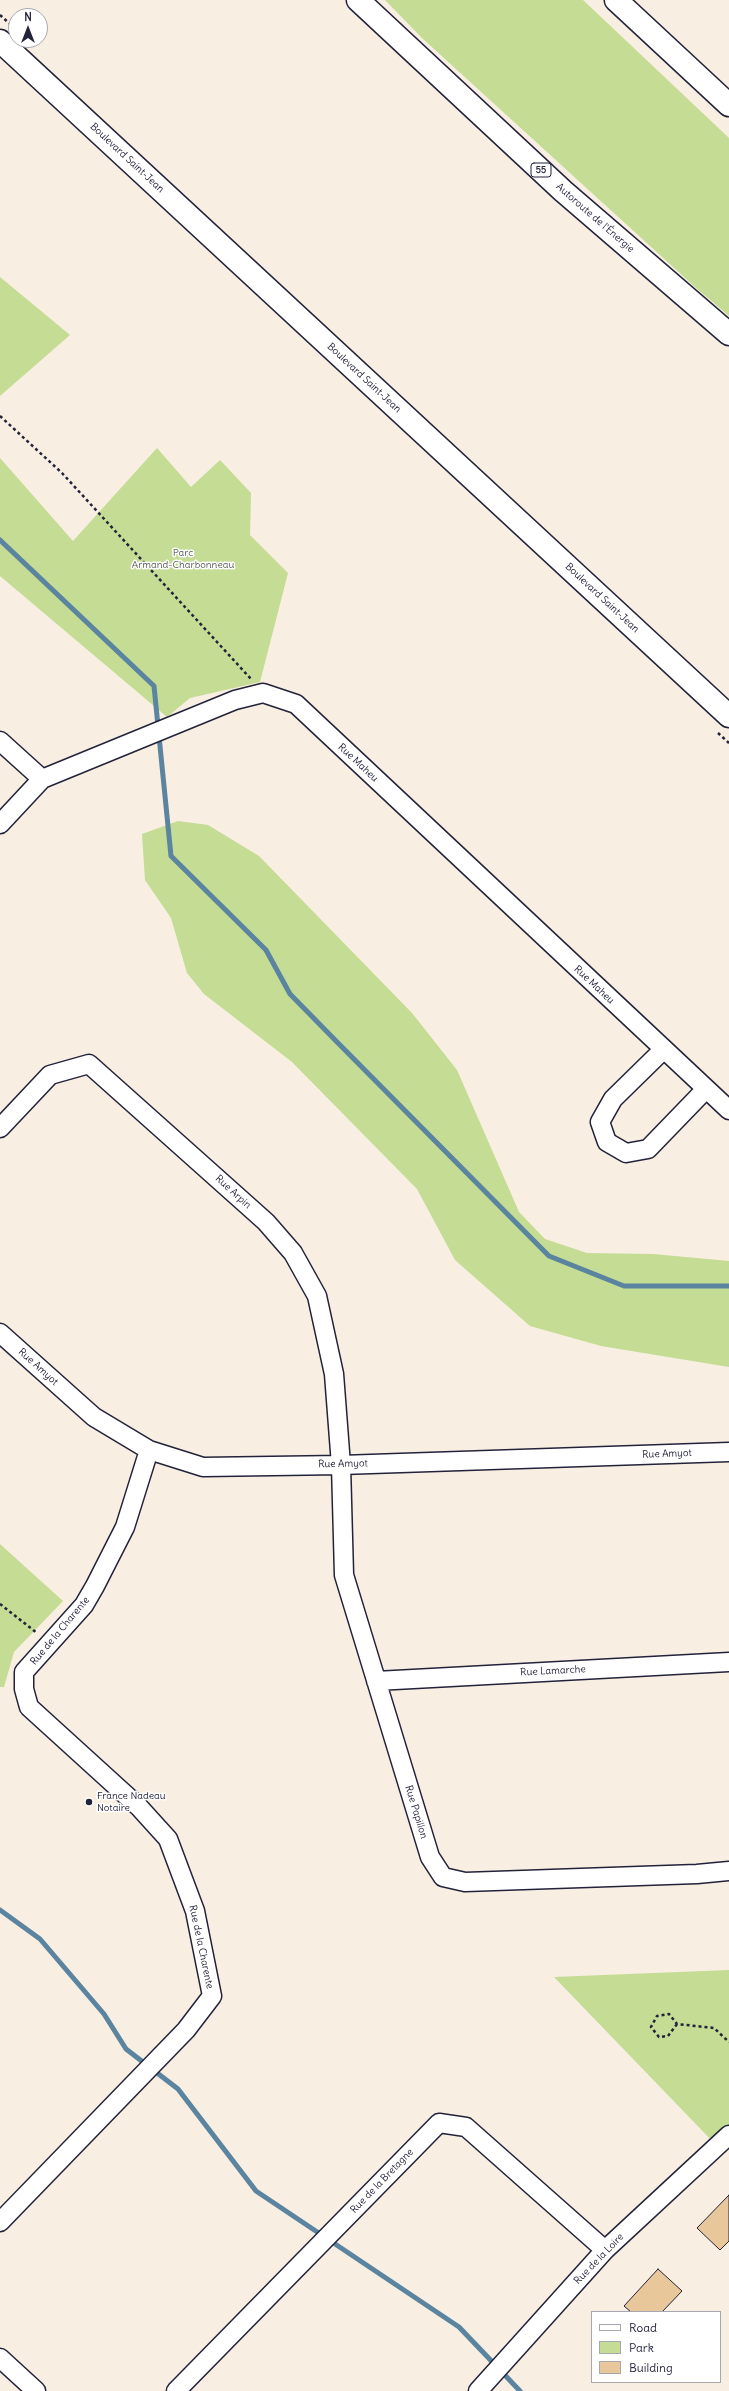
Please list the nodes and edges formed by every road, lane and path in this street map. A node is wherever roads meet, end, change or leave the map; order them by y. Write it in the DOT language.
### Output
graph roads {
  1 [pos="358,0"];
  2 [pos="616,0"];
  3 [pos="0,41"];
  4 [pos="729,105"];
  5 [pos="729,334"];
  6 [pos="0,416"];
  7 [pos="263,693"];
  8 [pos="729,716"];
  9 [pos="0,741"];
  10 [pos="42,779"];
  11 [pos="0,824"];
  12 [pos="663,1050"];
  13 [pos="706,1089"];
  14 [pos="729,1110"];
  15 [pos="0,1128"];
  16 [pos="0,1333"];
  17 [pos="148,1450"];
  18 [pos="729,1452"];
  19 [pos="341,1465"];
  20 [pos="0,1604"];
  21 [pos="50,1643"];
  22 [pos="729,1662"];
  23 [pos="376,1681"];
  24 [pos="729,1871"];
  25 [pos="677,2024"];
  26 [pos="729,2042"];
  27 [pos="729,2135"];
  28 [pos="0,2222"];
  29 [pos="605,2250"];
  30 [pos="0,2358"];
  31 [pos="36,2391"];
  32 [pos="176,2391"];
  33 [pos="478,2391"];
  1 -- 5 [label="main road, Autoroute de l'Énergie / 55"];
  2 -- 4 [label="main road"];
  3 -- 8 [label="main road, Boulevard Saint-Jean"];
  6 -- 7 [label="path"];
  7 -- 10 [label="street"];
  7 -- 12 [label="street, Rue Maheu"];
  9 -- 10 [label="street"];
  10 -- 11 [label="street"];
  12 -- 13 [label="street, Rue Maheu"];
  12 -- 13 [label="street"];
  13 -- 14 [label="street, Rue Maheu"];
  15 -- 19 [label="street, Rue Arpin"];
  16 -- 17 [label="street, Rue Amyot"];
  17 -- 19 [label="street, Rue Amyot"];
  17 -- 21 [label="street, Rue de la Charente"];
  18 -- 19 [label="street, Rue Amyot"];
  19 -- 23 [label="street, Rue Papillon"];
  20 -- 21 [label="path"];
  21 -- 28 [label="street, Rue de la Charente"];
  22 -- 23 [label="street, Rue Lamarche"];
  23 -- 24 [label="street, Rue Papillon"];
  25 -- 25 [label="path"];
  25 -- 26 [label="path"];
  27 -- 29 [label="street, Rue de la Loire"];
  29 -- 32 [label="street, Rue de la Bretagne"];
  29 -- 33 [label="street, Rue de la Loire"];
  30 -- 31 [label="street"];
}
